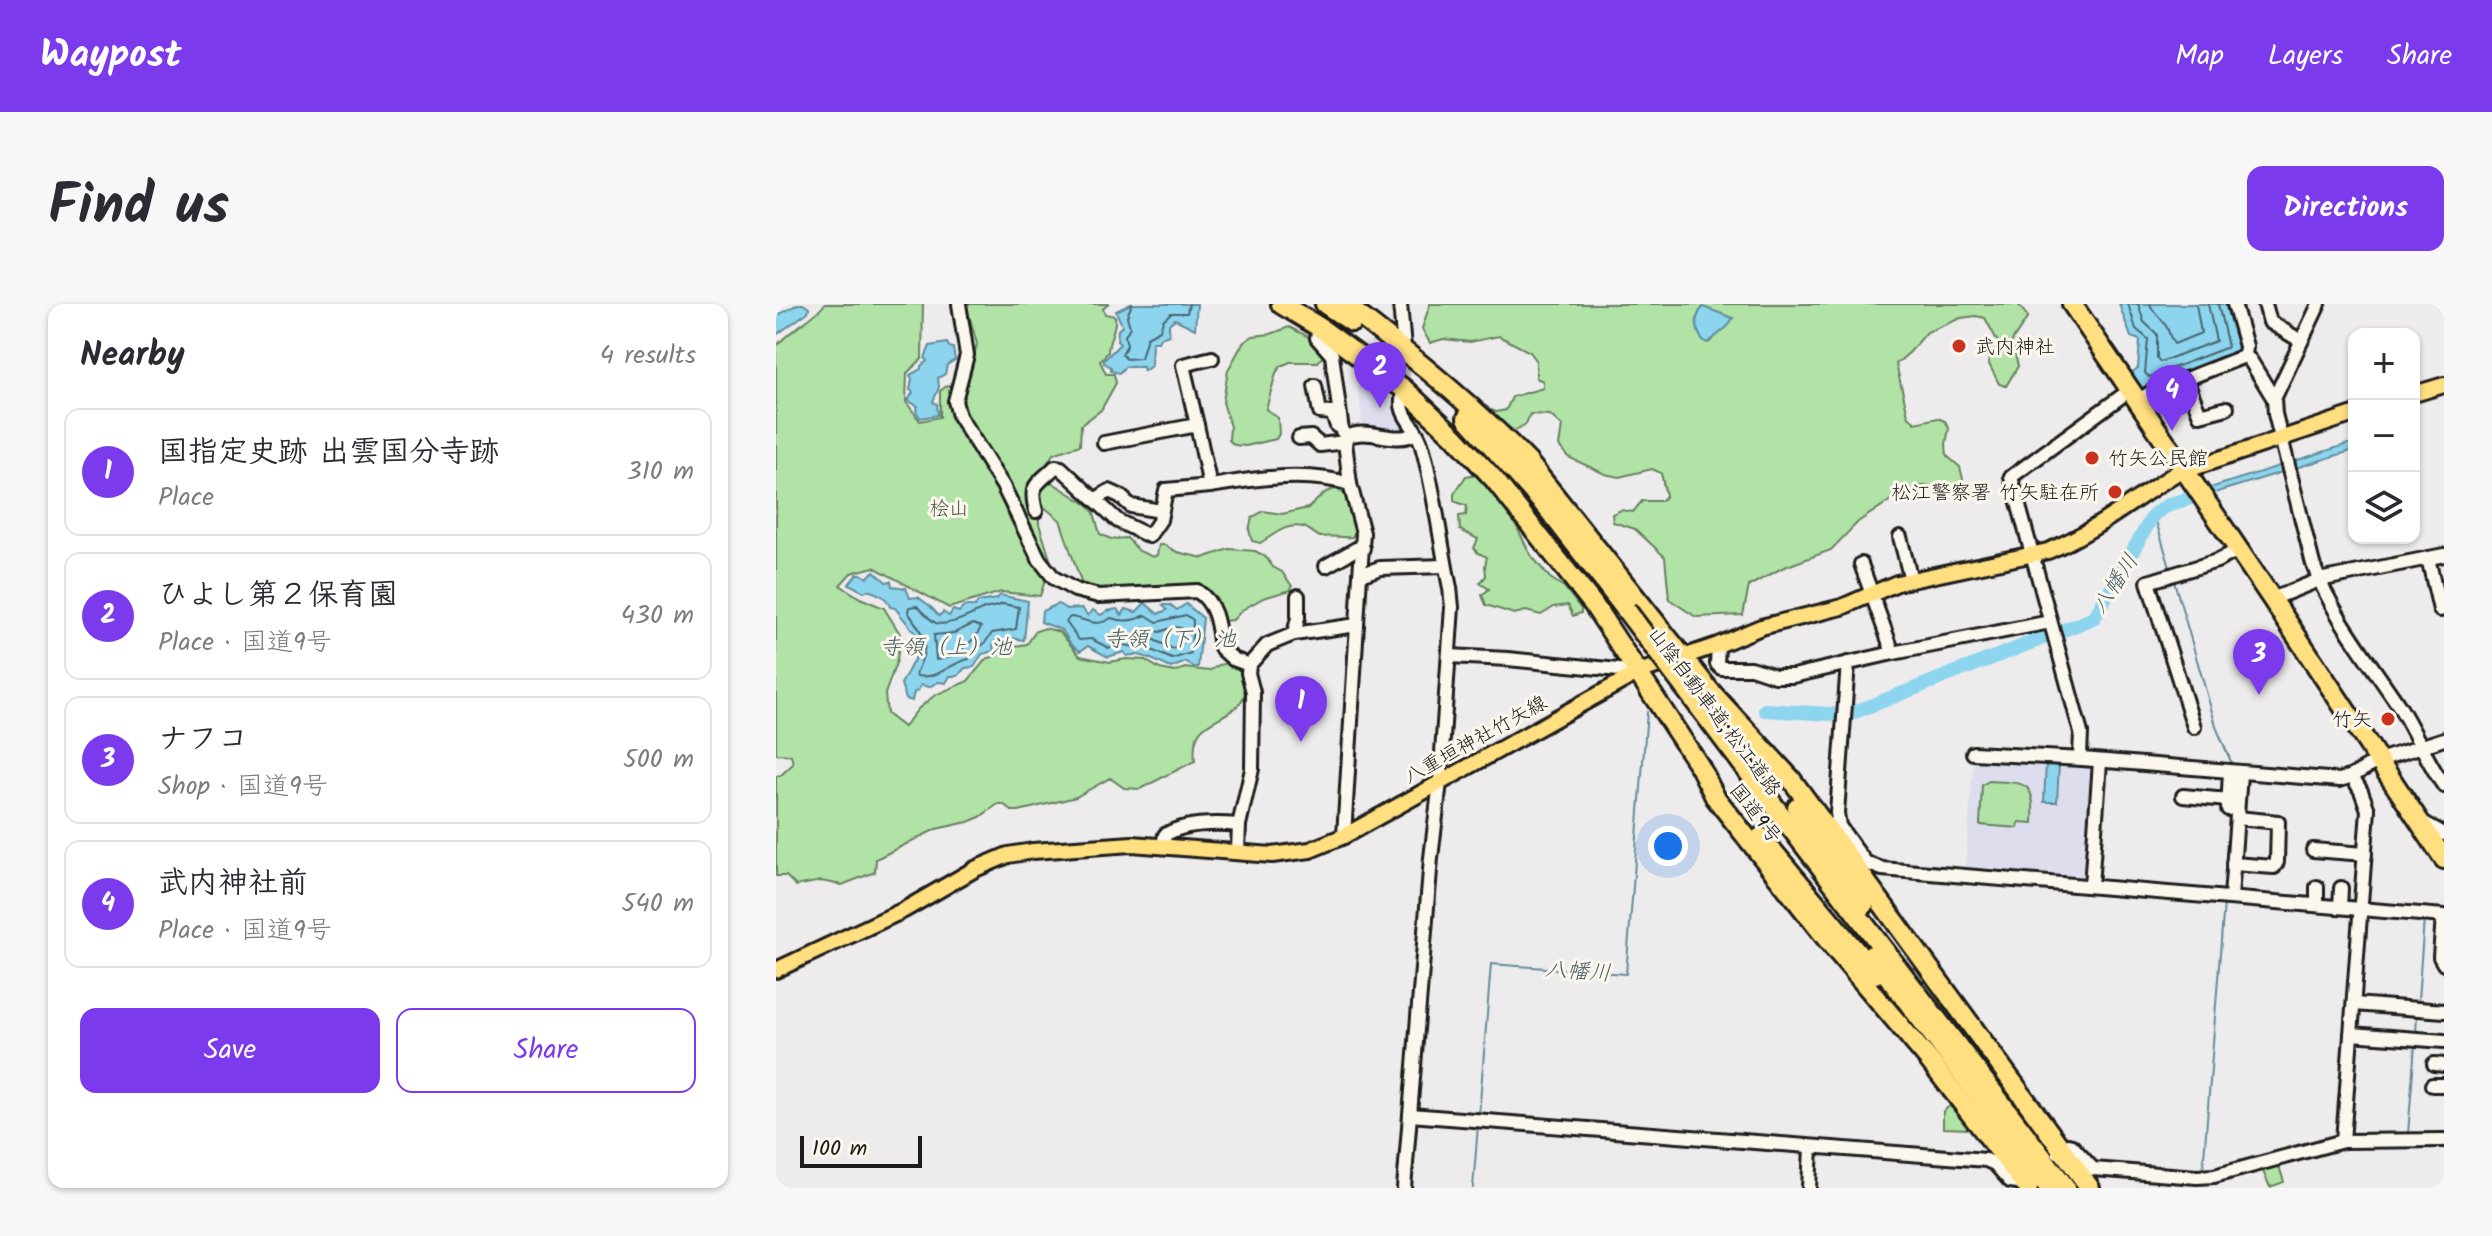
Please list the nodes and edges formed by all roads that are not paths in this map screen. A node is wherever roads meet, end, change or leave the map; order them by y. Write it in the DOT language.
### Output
graph roads {
  1 [pos="959,304"];
  2 [pos="1281,304"];
  3 [pos="1301,304"];
  4 [pos="1325,304"];
  5 [pos="1344,304"];
  6 [pos="1400,304"];
  7 [pos="2072,304"];
  8 [pos="2234,304"];
  9 [pos="2265,304"];
  10 [pos="2319,304"];
  11 [pos="1319,327"];
  12 [pos="2301,341"];
  13 [pos="1404,348"];
  14 [pos="2245,356"];
  15 [pos="1212,358"];
  16 [pos="2186,379"];
  17 [pos="2444,385"];
  18 [pos="1315,386"];
  19 [pos="1404,389"];
  20 [pos="2420,392"];
  21 [pos="2134,396"];
  22 [pos="2274,399"];
  23 [pos="2227,408"];
  24 [pos="2348,416"];
  25 [pos="1197,425"];
  26 [pos="1416,433"];
  27 [pos="1345,437"];
  28 [pos="1299,438"];
  29 [pos="2282,438"];
  30 [pos="1104,443"];
  31 [pos="2183,469"];
  32 [pos="1350,484"];
  33 [pos="1210,486"];
  34 [pos="1095,500"];
  35 [pos="1036,511"];
  36 [pos="1161,511"];
  37 [pos="1900,537"];
  38 [pos="1363,548"];
  39 [pos="2238,550"];
  40 [pos="2032,555"];
  41 [pos="2444,555"];
  42 [pos="2428,558"];
  43 [pos="1861,564"];
  44 [pos="1326,566"];
  45 [pos="1445,566"];
  46 [pos="1360,575"];
  47 [pos="1911,580"];
  48 [pos="2319,580"];
  49 [pos="1873,592"];
  50 [pos="1298,596"];
  51 [pos="2272,599"];
  52 [pos="2444,609"];
  53 [pos="1621,614"];
  54 [pos="1357,625"];
  55 [pos="2052,629"];
  56 [pos="1294,634"];
  57 [pos="1718,645"];
  58 [pos="1893,653"];
  59 [pos="1449,656"];
  60 [pos="1683,656"];
  61 [pos="1848,663"];
  62 [pos="1249,665"];
  63 [pos="1639,672"];
  64 [pos="1731,713"];
  65 [pos="2194,727"];
  66 [pos="2444,739"];
  67 [pos="2421,745"];
  68 [pos="1973,753"];
  69 [pos="2082,759"];
  70 [pos="2379,760"];
  71 [pos="2100,762"];
  72 [pos="1700,767"];
  73 [pos="2234,773"];
  74 [pos="2352,776"];
  75 [pos="1747,780"];
  76 [pos="1440,782"];
  77 [pos="2444,786"];
  78 [pos="2183,796"];
  79 [pos="2231,809"];
  80 [pos="2417,818"];
  81 [pos="1239,825"];
  82 [pos="2444,834"];
  83 [pos="1344,836"];
  84 [pos="1163,845"];
  85 [pos="1238,850"];
  86 [pos="2313,850"];
  87 [pos="1852,853"];
  88 [pos="2365,854"];
  89 [pos="2444,858"];
  90 [pos="2233,864"];
  91 [pos="2091,886"];
  92 [pos="2317,887"];
  93 [pos="2341,888"];
  94 [pos="2227,897"];
  95 [pos="2317,905"];
  96 [pos="2340,907"];
  97 [pos="2360,909"];
  98 [pos="2444,916"];
  99 [pos="2444,964"];
  100 [pos="776,970"];
  101 [pos="2354,1004"];
  102 [pos="2444,1011"];
  103 [pos="2351,1034"];
  104 [pos="2444,1041"];
  105 [pos="1956,1066"];
  106 [pos="2003,1107"];
  107 [pos="1410,1115"];
  108 [pos="2444,1140"];
  109 [pos="2343,1141"];
  110 [pos="1811,1147"];
  111 [pos="2059,1152"];
  112 [pos="2024,1182"];
  113 [pos="1404,1188"];
  114 [pos="1809,1188"];
  115 [pos="2049,1188"];
  116 [pos="2066,1188"];
  117 [pos="2090,1188"];
  1 -- 62 [label="street"];
  2 -- 11 [label="highway, 国道9号"];
  3 -- 53 [label="highway, 山陰自動車道;松江道路"];
  4 -- 53 [label="highway, 山陰自動車道;松江道路"];
  5 -- 13 [label="highway"];
  6 -- 13 [label="street"];
  7 -- 21 [label="highway"];
  8 -- 14 [label="street"];
  9 -- 12 [label="street"];
  10 -- 12 [label="street"];
  11 -- 19 [label="highway, 国道9号"];
  11 -- 27 [label="street"];
  12 -- 22 [label="street"];
  13 -- 60 [label="highway"];
  14 -- 16 [label="street"];
  14 -- 22 [label="street"];
  15 -- 25 [label="street"];
  16 -- 21 [label="street"];
  16 -- 23 [label="street"];
  17 -- 20 [label="main road"];
  18 -- 27 [label="street"];
  19 -- 26 [label="street"];
  19 -- 63 [label="highway, 国道9号"];
  21 -- 31 [label="highway"];
  21 -- 40 [label="street"];
  22 -- 29 [label="street"];
  24 -- 29 [label="main road, 八重垣神社竹矢線"];
  25 -- 30 [label="street"];
  25 -- 33 [label="street"];
  26 -- 27 [label="street"];
  26 -- 45 [label="street"];
  27 -- 28 [label="street"];
  27 -- 32 [label="street"];
  29 -- 31 [label="main road, 八重垣神社竹矢線"];
  29 -- 48 [label="street"];
  31 -- 39 [label="highway"];
  31 -- 40 [label="main road, 八重垣神社竹矢線"];
  32 -- 33 [label="street"];
  32 -- 38 [label="street"];
  33 -- 36 [label="street"];
  34 -- 35 [label="street"];
  34 -- 36 [label="street"];
  34 -- 36 [label="street"];
  37 -- 47 [label="street"];
  38 -- 44 [label="street"];
  38 -- 46 [label="street"];
  39 -- 51 [label="highway"];
  39 -- 65 [label="street"];
  40 -- 47 [label="main road, 八重垣神社竹矢線"];
  40 -- 55 [label="street"];
  41 -- 42 [label="street"];
  42 -- 48 [label="street"];
  42 -- 52 [label="street"];
  43 -- 49 [label="street"];
  45 -- 46 [label="street"];
  45 -- 59 [label="street"];
  46 -- 54 [label="street"];
  47 -- 49 [label="main road, 八重垣神社竹矢線"];
  48 -- 51 [label="street"];
  48 -- 67 [label="street"];
  49 -- 57 [label="main road, 八重垣神社竹矢線"];
  49 -- 58 [label="street"];
  50 -- 56 [label="street"];
  51 -- 70 [label="highway"];
  53 -- 75 [label="highway, 山陰自動車道;松江道路"];
  54 -- 56 [label="street"];
  54 -- 83 [label="street"];
  55 -- 58 [label="street"];
  55 -- 69 [label="street"];
  56 -- 62 [label="street"];
  57 -- 60 [label="main road, 八重垣神社竹矢線"];
  57 -- 61 [label="street"];
  58 -- 61 [label="street"];
  59 -- 63 [label="street"];
  59 -- 76 [label="street"];
  60 -- 63 [label="main road, 八重垣神社竹矢線"];
  60 -- 64 [label="highway"];
  61 -- 87 [label="street"];
  62 -- 81 [label="street"];
  63 -- 72 [label="highway, 国道9号"];
  63 -- 76 [label="main road, 八重垣神社竹矢線"];
  64 -- 87 [label="highway"];
  64 -- 106 [label="highway"];
  66 -- 67 [label="street"];
  67 -- 70 [label="street"];
  67 -- 77 [label="street"];
  68 -- 69 [label="street"];
  69 -- 71 [label="street"];
  70 -- 74 [label="street"];
  70 -- 80 [label="highway"];
  71 -- 73 [label="street"];
  71 -- 91 [label="street"];
  72 -- 105 [label="highway"];
  72 -- 112 [label="highway, 国道9号"];
  73 -- 74 [label="street"];
  73 -- 79 [label="street"];
  73 -- 79 [label="street"];
  74 -- 88 [label="street"];
  75 -- 105 [label="highway, 山陰自動車道;松江道路"];
  75 -- 106 [label="highway, 山陰自動車道;松江道路"];
  76 -- 83 [label="main road, 八重垣神社竹矢線"];
  76 -- 107 [label="street"];
  78 -- 79 [label="street"];
  79 -- 90 [label="street"];
  79 -- 90 [label="street"];
  80 -- 82 [label="street"];
  80 -- 89 [label="highway"];
  81 -- 84 [label="street"];
  81 -- 85 [label="street"];
  83 -- 85 [label="main road, 八重垣神社竹矢線"];
  84 -- 85 [label="main road, 八重垣神社竹矢線"];
  84 -- 100 [label="main road, 八重垣神社竹矢線"];
  86 -- 88 [label="street"];
  87 -- 91 [label="street"];
  87 -- 111 [label="highway"];
  88 -- 97 [label="street"];
  90 -- 94 [label="street"];
  91 -- 94 [label="street"];
  92 -- 95 [label="street"];
  93 -- 96 [label="street"];
  94 -- 95 [label="street"];
  95 -- 96 [label="street"];
  96 -- 97 [label="street"];
  97 -- 98 [label="street"];
  97 -- 101 [label="street"];
  98 -- 99 [label="street"];
  101 -- 102 [label="street"];
  101 -- 103 [label="street"];
  103 -- 104 [label="street"];
  103 -- 109 [label="street"];
  105 -- 115 [label="highway, 山陰自動車道;松江道路"];
  106 -- 116 [label="highway, 山陰自動車道;松江道路"];
  107 -- 110 [label="street"];
  107 -- 113 [label="street"];
  108 -- 109 [label="street"];
  109 -- 111 [label="street"];
  110 -- 112 [label="street"];
  110 -- 114 [label="street"];
  111 -- 117 [label="highway"];
}
